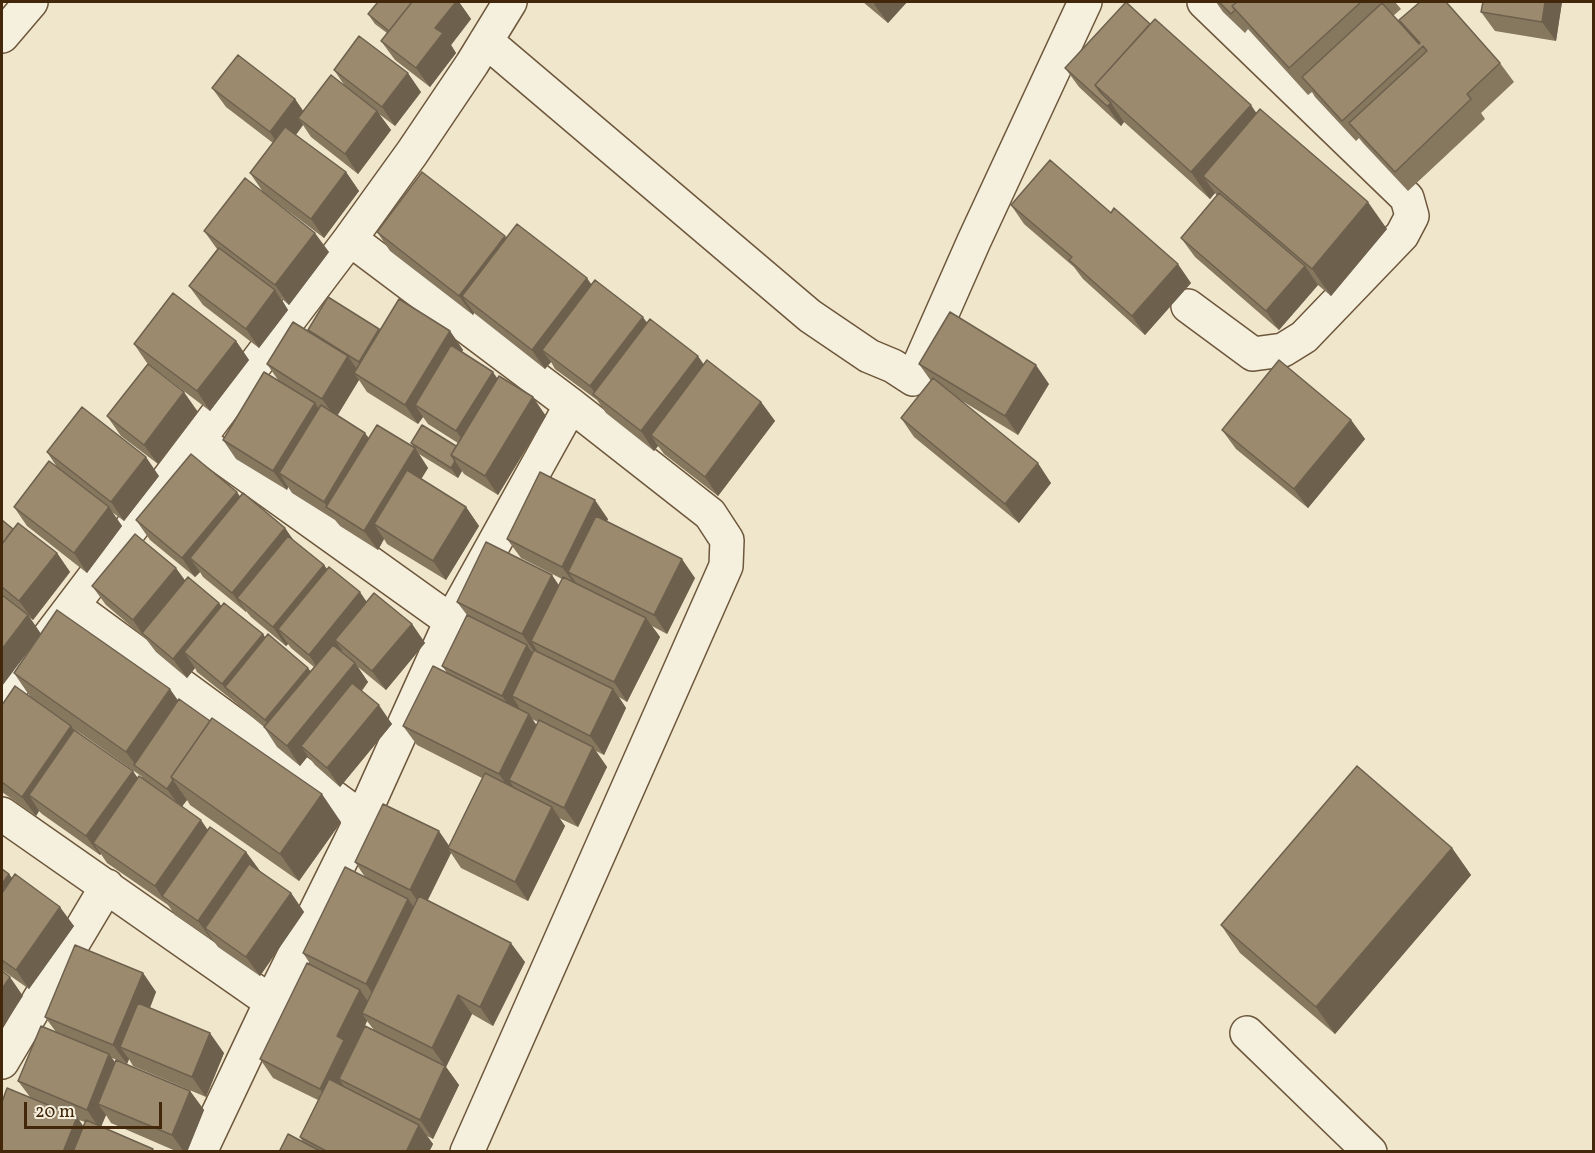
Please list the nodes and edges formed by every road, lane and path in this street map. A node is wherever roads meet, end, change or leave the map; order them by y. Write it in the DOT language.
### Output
graph roads {
  1 [pos="31,2"];
  2 [pos="510,2"];
  3 [pos="1085,2"];
  4 [pos="1204,2"];
  5 [pos="2,36"];
  6 [pos="486,41"];
  7 [pos="350,239"];
  8 [pos="1188,306"];
  9 [pos="571,405"];
  10 [pos="198,440"];
  11 [pos="73,606"];
  12 [pos="451,621"];
  13 [pos="2,699"];
  14 [pos="2,814"];
  15 [pos="362,818"];
  16 [pos="107,886"];
  17 [pos="271,1002"];
  18 [pos="1247,1033"];
  19 [pos="2,1062"];
  20 [pos="200,1152"];
  21 [pos="467,1152"];
  22 [pos="1370,1152"];
  1 -- 5 [label="street"];
  2 -- 6 [label="street"];
  3 -- 6 [label="street"];
  4 -- 8 [label="street"];
  6 -- 7 [label="street"];
  7 -- 9 [label="street"];
  7 -- 10 [label="street"];
  9 -- 12 [label="street"];
  9 -- 21 [label="street"];
  10 -- 11 [label="street"];
  10 -- 12 [label="street"];
  11 -- 13 [label="street"];
  11 -- 15 [label="street"];
  12 -- 15 [label="street"];
  14 -- 16 [label="street"];
  15 -- 17 [label="street"];
  16 -- 17 [label="street"];
  16 -- 19 [label="street"];
  17 -- 20 [label="street"];
  18 -- 22 [label="street"];
}
